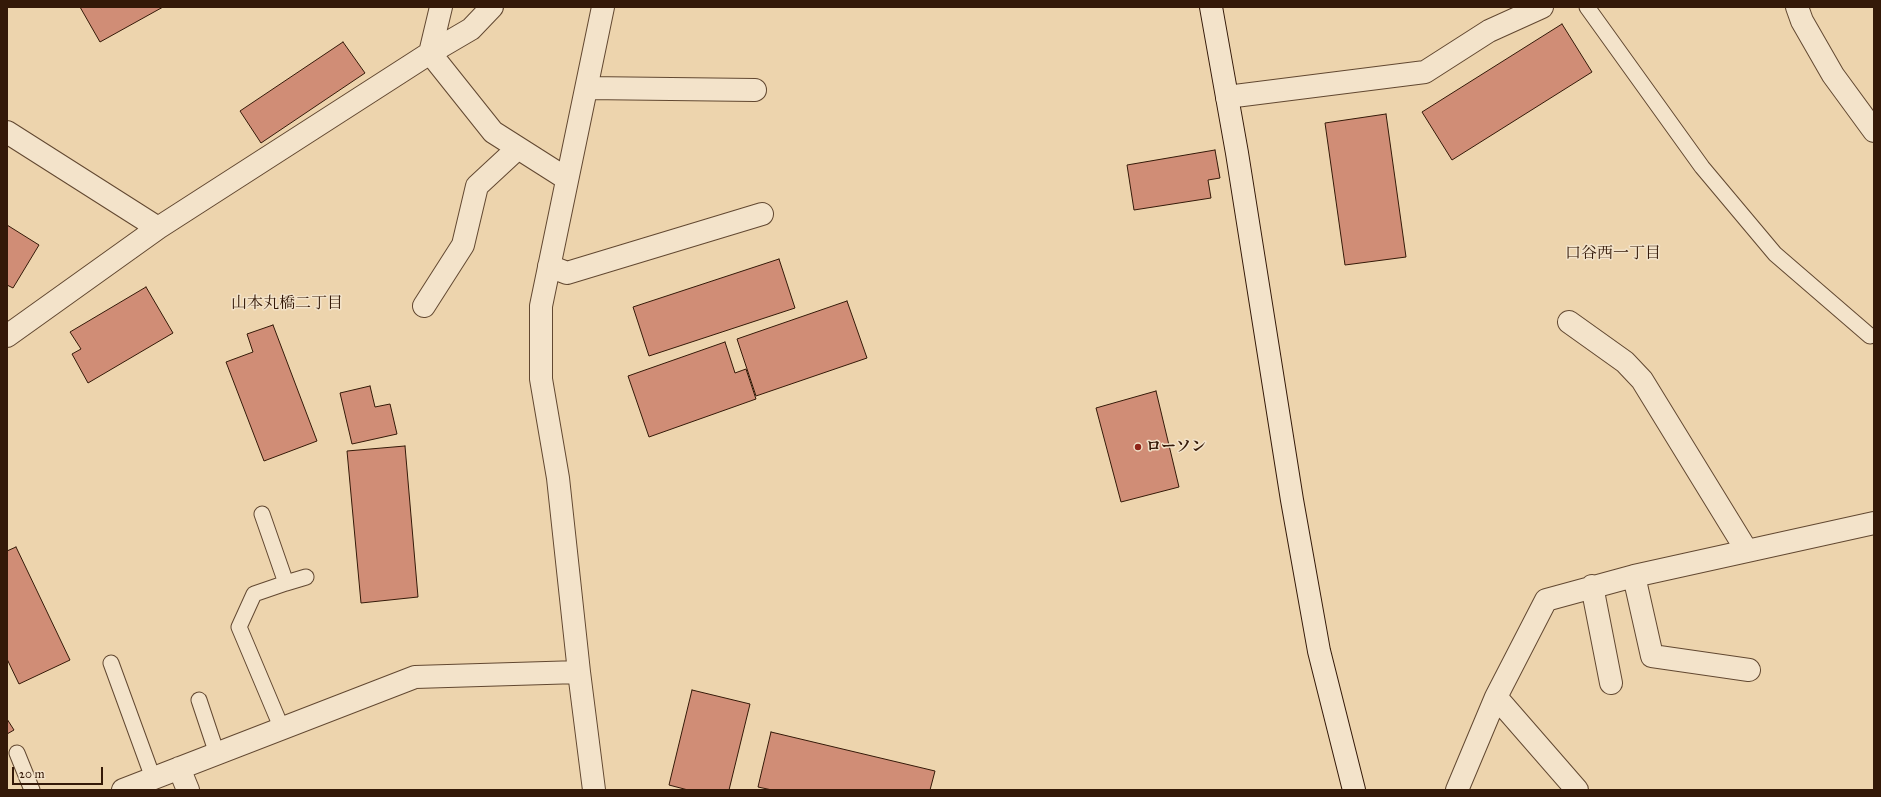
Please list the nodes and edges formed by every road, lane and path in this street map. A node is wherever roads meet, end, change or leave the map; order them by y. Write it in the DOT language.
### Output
graph roads {
  1 [pos="441,7"];
  2 [pos="492,7"];
  3 [pos="603,7"];
  4 [pos="1210,7"];
  5 [pos="1542,7"];
  6 [pos="1587,7"];
  7 [pos="1797,7"];
  8 [pos="430,53"];
  9 [pos="587,88"];
  10 [pos="755,90"];
  11 [pos="1227,97"];
  12 [pos="1874,131"];
  13 [pos="7,132"];
  14 [pos="518,148"];
  15 [pos="567,179"];
  16 [pos="762,214"];
  17 [pos="158,228"];
  18 [pos="549,266"];
  19 [pos="424,306"];
  20 [pos="1569,322"];
  21 [pos="7,336"];
  22 [pos="1870,336"];
  23 [pos="262,514"];
  24 [pos="1874,523"];
  25 [pos="1747,551"];
  26 [pos="1634,576"];
  27 [pos="306,577"];
  28 [pos="286,583"];
  29 [pos="1592,586"];
  30 [pos="111,663"];
  31 [pos="1749,670"];
  32 [pos="578,672"];
  33 [pos="1611,683"];
  34 [pos="1496,697"];
  35 [pos="199,700"];
  36 [pos="282,729"];
  37 [pos="17,753"];
  38 [pos="217,754"];
  39 [pos="179,768"];
  40 [pos="153,778"];
  41 [pos="32,790"];
  42 [pos="123,790"];
  43 [pos="188,790"];
  44 [pos="594,790"];
  45 [pos="1354,790"];
  46 [pos="1457,790"];
  47 [pos="1577,790"];
  1 -- 8 [label="street"];
  2 -- 8 [label="street"];
  3 -- 9 [label="street"];
  4 -- 11 [label="street"];
  5 -- 11 [label="street"];
  6 -- 22 [label="lane"];
  7 -- 12 [label="street"];
  8 -- 14 [label="street"];
  8 -- 17 [label="street"];
  9 -- 10 [label="street"];
  9 -- 15 [label="street"];
  11 -- 45 [label="street"];
  13 -- 17 [label="street"];
  14 -- 15 [label="street"];
  14 -- 19 [label="street"];
  15 -- 18 [label="street"];
  16 -- 18 [label="street"];
  17 -- 21 [label="street"];
  18 -- 32 [label="street"];
  20 -- 25 [label="street"];
  23 -- 28 [label="lane"];
  24 -- 25 [label="street"];
  25 -- 26 [label="street"];
  26 -- 29 [label="street"];
  26 -- 31 [label="street"];
  27 -- 28 [label="lane"];
  28 -- 36 [label="lane"];
  29 -- 33 [label="street"];
  29 -- 34 [label="street"];
  30 -- 40 [label="lane"];
  32 -- 36 [label="street"];
  32 -- 44 [label="street"];
  34 -- 46 [label="street"];
  34 -- 47 [label="street"];
  35 -- 38 [label="lane"];
  36 -- 38 [label="street"];
  37 -- 41 [label="lane"];
  38 -- 39 [label="street"];
  39 -- 40 [label="street"];
  39 -- 43 [label="street"];
  40 -- 42 [label="street"];
}
